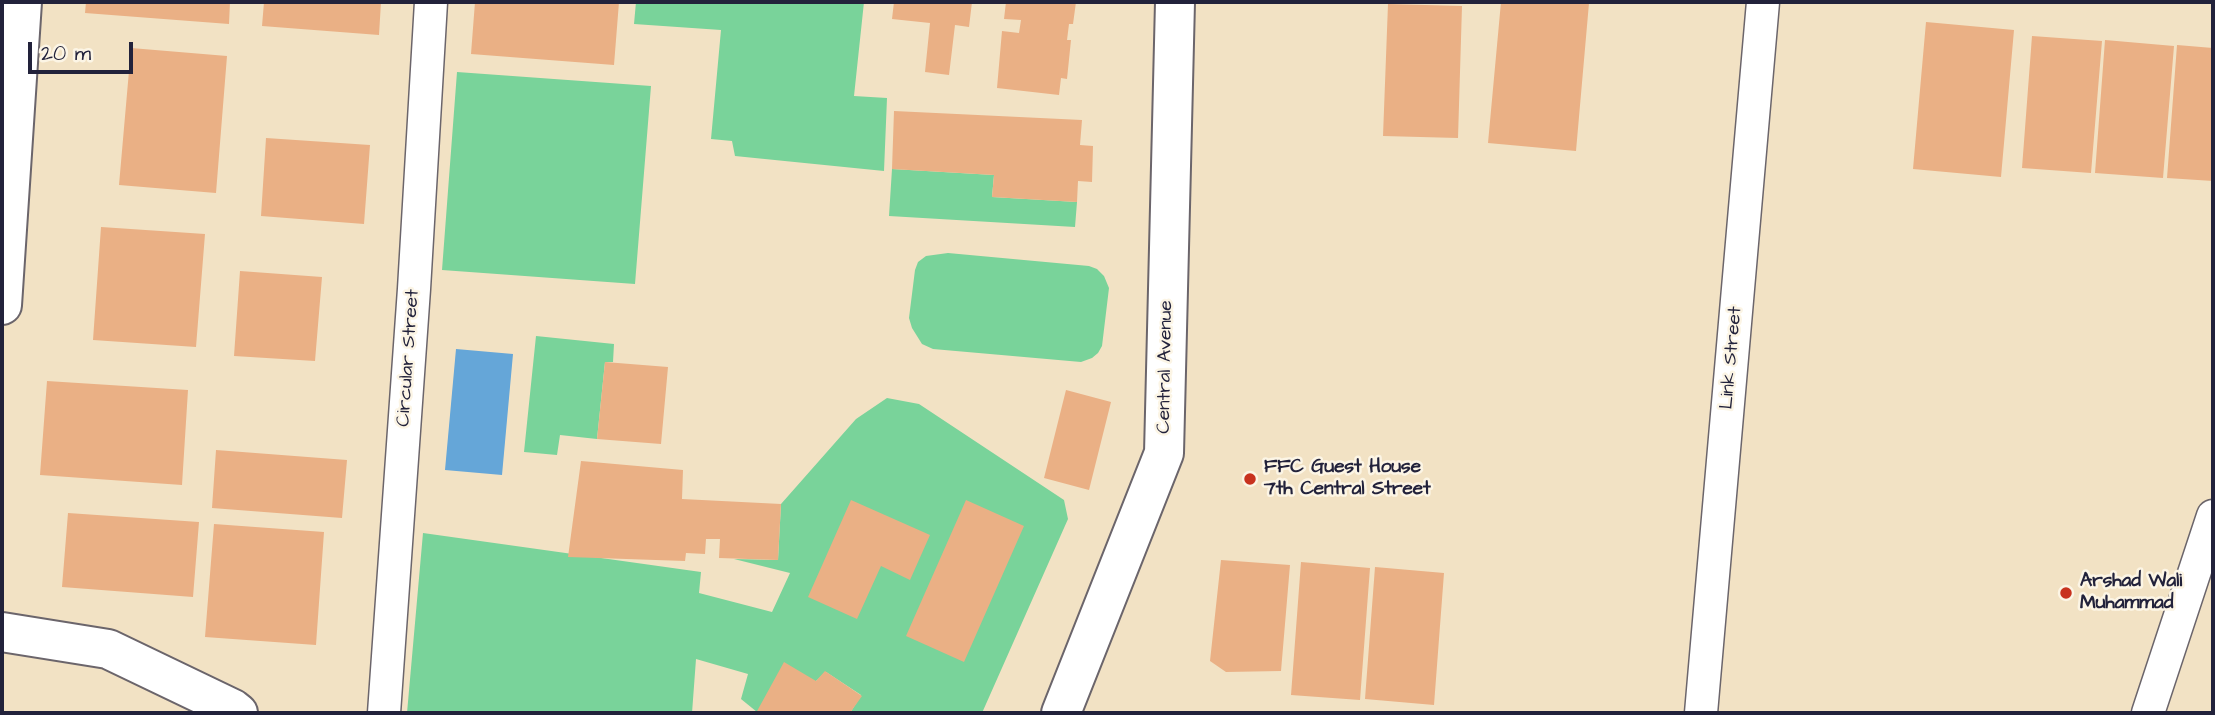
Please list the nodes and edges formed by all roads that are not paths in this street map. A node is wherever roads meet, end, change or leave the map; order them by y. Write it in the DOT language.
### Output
graph roads {
  1 [pos="22,2"];
  2 [pos="431,2"];
  3 [pos="1175,2"];
  4 [pos="1763,2"];
  5 [pos="2,305"];
  6 [pos="2213,516"];
  7 [pos="2,632"];
  8 [pos="238,713"];
  9 [pos="384,713"];
  10 [pos="1061,713"];
  11 [pos="1701,713"];
  12 [pos="2148,713"];
  1 -- 5 [label="street"];
  2 -- 9 [label="street, Circular Street"];
  3 -- 10 [label="street, Central Avenue"];
  4 -- 11 [label="street, Link Street"];
  6 -- 12 [label="street"];
  7 -- 8 [label="street"];
}
